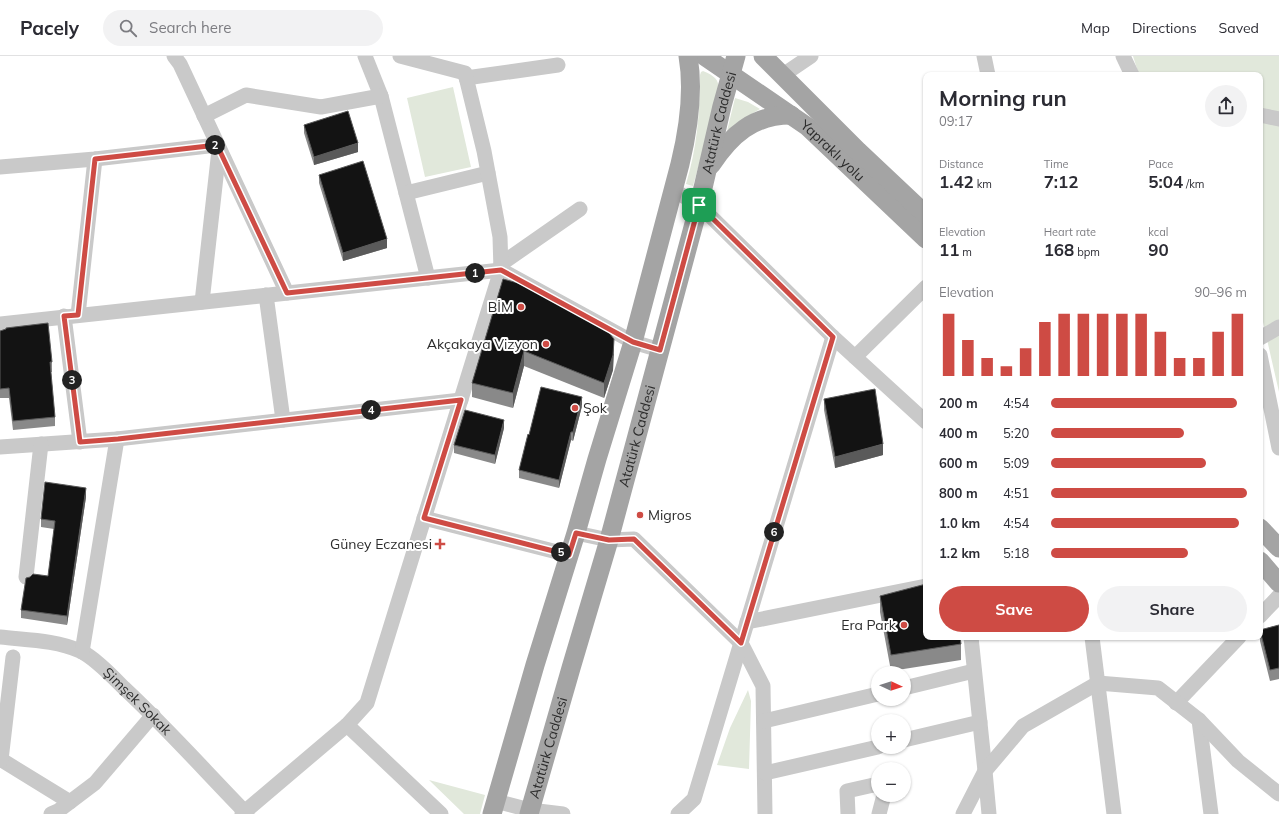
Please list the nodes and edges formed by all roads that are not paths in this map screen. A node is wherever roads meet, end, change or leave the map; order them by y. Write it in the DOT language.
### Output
graph roads {
  1 [pos="174,56"];
  2 [pos="365,56"];
  3 [pos="400,56"];
  4 [pos="688,56"];
  5 [pos="704,56"];
  6 [pos="736,56"];
  7 [pos="763,56"];
  8 [pos="810,56"];
  9 [pos="984,56"];
  10 [pos="1123,56"];
  11 [pos="558,65"];
  12 [pos="987,72"];
  13 [pos="1131,72"];
  14 [pos="730,74"];
  15 [pos="783,75"];
  16 [pos="466,78"];
  17 [pos="381,96"];
  18 [pos="791,115"];
  19 [pos="204,116"];
  20 [pos="1263,116"];
  21 [pos="1279,119"];
  22 [pos="218,147"];
  23 [pos="95,159"];
  24 [pos="0,167"];
  25 [pos="707,171"];
  26 [pos="488,173"];
  27 [pos="673,190"];
  28 [pos="406,193"];
  29 [pos="699,205"];
  30 [pos="580,209"];
  31 [pos="923,212"];
  32 [pos="923,236"];
  33 [pos="501,267"];
  34 [pos="428,278"];
  35 [pos="923,290"];
  36 [pos="287,293"];
  37 [pos="266,295"];
  38 [pos="202,302"];
  39 [pos="71,316"];
  40 [pos="0,324"];
  41 [pos="1279,327"];
  42 [pos="1263,336"];
  43 [pos="833,337"];
  44 [pos="633,342"];
  45 [pos="660,350"];
  46 [pos="855,357"];
  47 [pos="1263,370"];
  48 [pos="461,400"];
  49 [pos="923,419"];
  50 [pos="283,420"];
  51 [pos="118,439"];
  52 [pos="80,442"];
  53 [pos="41,444"];
  54 [pos="0,447"];
  55 [pos="1279,448"];
  56 [pos="424,518"];
  57 [pos="1263,531"];
  58 [pos="576,533"];
  59 [pos="609,540"];
  60 [pos="1279,548"];
  61 [pos="569,555"];
  62 [pos="1263,564"];
  63 [pos="26,578"];
  64 [pos="1279,583"];
  65 [pos="923,587"];
  66 [pos="1279,596"];
  67 [pos="1263,613"];
  68 [pos="747,622"];
  69 [pos="0,637"];
  70 [pos="971,640"];
  71 [pos="1092,640"];
  72 [pos="1237,640"];
  73 [pos="741,643"];
  74 [pos="82,652"];
  75 [pos="13,657"];
  76 [pos="974,671"];
  77 [pos="1098,683"];
  78 [pos="911,686"];
  79 [pos="871,696"];
  80 [pos="1176,703"];
  81 [pos="153,714"];
  82 [pos="1199,720"];
  83 [pos="764,721"];
  84 [pos="980,722"];
  85 [pos="347,725"];
  86 [pos="911,738"];
  87 [pos="871,748"];
  88 [pos="0,759"];
  89 [pos="985,771"];
  90 [pos="765,773"];
  91 [pos="871,786"];
  92 [pos="1279,794"];
  93 [pos="70,802"];
  94 [pos="883,802"];
  95 [pos="493,807"];
  96 [pos="530,812"];
  97 [pos="244,813"];
  98 [pos="51,814"];
  99 [pos="441,814"];
  100 [pos="563,814"];
  101 [pos="678,814"];
  102 [pos="765,814"];
  103 [pos="848,814"];
  104 [pos="880,814"];
  105 [pos="963,814"];
  106 [pos="989,814"];
  107 [pos="1114,814"];
  108 [pos="1211,814"];
  1 -- 19 [label="street"];
  2 -- 17 [label="street"];
  3 -- 16 [label="street"];
  4 -- 27 [label="main road, Atatürk Caddesi"];
  5 -- 14 [label="main road, Yapraklı yolu"];
  6 -- 14 [label="main road, Atatürk Caddesi"];
  7 -- 15 [label="main road"];
  8 -- 15 [label="street"];
  9 -- 12 [label="street"];
  10 -- 13 [label="street"];
  11 -- 16 [label="street"];
  14 -- 18 [label="main road, Yapraklı yolu"];
  14 -- 25 [label="main road, Atatürk Caddesi"];
  15 -- 31 [label="main road"];
  16 -- 26 [label="street"];
  17 -- 19 [label="street"];
  17 -- 28 [label="street"];
  18 -- 25 [label="main road"];
  18 -- 32 [label="main road, Yapraklı yolu"];
  19 -- 22 [label="street"];
  20 -- 21 [label="street"];
  22 -- 23 [label="street"];
  22 -- 36 [label="street"];
  22 -- 38 [label="street"];
  23 -- 24 [label="street"];
  23 -- 39 [label="street"];
  25 -- 29 [label="main road, Atatürk Caddesi"];
  26 -- 28 [label="street"];
  26 -- 33 [label="street"];
  27 -- 29 [label="street"];
  27 -- 44 [label="main road, Atatürk Caddesi"];
  28 -- 34 [label="street"];
  29 -- 43 [label="street"];
  29 -- 45 [label="main road, Atatürk Caddesi"];
  30 -- 33 [label="street"];
  33 -- 34 [label="street"];
  33 -- 44 [label="street"];
  33 -- 48 [label="street"];
  34 -- 36 [label="street"];
  35 -- 46 [label="street"];
  36 -- 37 [label="street"];
  37 -- 38 [label="street"];
  37 -- 50 [label="street"];
  38 -- 39 [label="street"];
  39 -- 40 [label="street"];
  39 -- 52 [label="street"];
  41 -- 42 [label="street"];
  43 -- 46 [label="street"];
  43 -- 68 [label="street"];
  44 -- 45 [label="street"];
  44 -- 58 [label="main road, Atatürk Caddesi"];
  45 -- 59 [label="main road, Atatürk Caddesi"];
  46 -- 49 [label="street"];
  47 -- 55 [label="street"];
  48 -- 50 [label="street"];
  48 -- 56 [label="street"];
  50 -- 51 [label="street"];
  51 -- 52 [label="street"];
  51 -- 74 [label="street"];
  52 -- 53 [label="street"];
  53 -- 54 [label="street"];
  53 -- 63 [label="street"];
  56 -- 61 [label="street"];
  56 -- 85 [label="street"];
  57 -- 60 [label="main road"];
  58 -- 59 [label="street"];
  58 -- 61 [label="main road, Atatürk Caddesi"];
  59 -- 73 [label="street"];
  59 -- 96 [label="main road, Atatürk Caddesi"];
  61 -- 95 [label="main road, Atatürk Caddesi"];
  62 -- 64 [label="main road"];
  65 -- 68 [label="street"];
  66 -- 67 [label="street"];
  68 -- 73 [label="street"];
  69 -- 74 [label="street, Şimşek Sokak"];
  70 -- 76 [label="street"];
  71 -- 77 [label="street"];
  72 -- 80 [label="street"];
  73 -- 83 [label="street"];
  73 -- 101 [label="street"];
  74 -- 81 [label="street, Şimşek Sokak"];
  75 -- 88 [label="street"];
  76 -- 78 [label="street"];
  76 -- 84 [label="street"];
  77 -- 80 [label="street"];
  77 -- 89 [label="street"];
  77 -- 107 [label="street"];
  79 -- 83 [label="street"];
  80 -- 82 [label="street"];
  81 -- 93 [label="street"];
  81 -- 97 [label="street, Şimşek Sokak"];
  82 -- 92 [label="street"];
  82 -- 108 [label="street"];
  83 -- 90 [label="street"];
  84 -- 86 [label="street"];
  84 -- 89 [label="street"];
  85 -- 97 [label="street"];
  85 -- 99 [label="street"];
  87 -- 90 [label="street"];
  88 -- 93 [label="street"];
  89 -- 105 [label="street"];
  89 -- 106 [label="street"];
  90 -- 102 [label="street"];
  91 -- 103 [label="street"];
  93 -- 98 [label="street"];
  94 -- 104 [label="street"];
  95 -- 96 [label="street"];
  96 -- 100 [label="street"];
}
